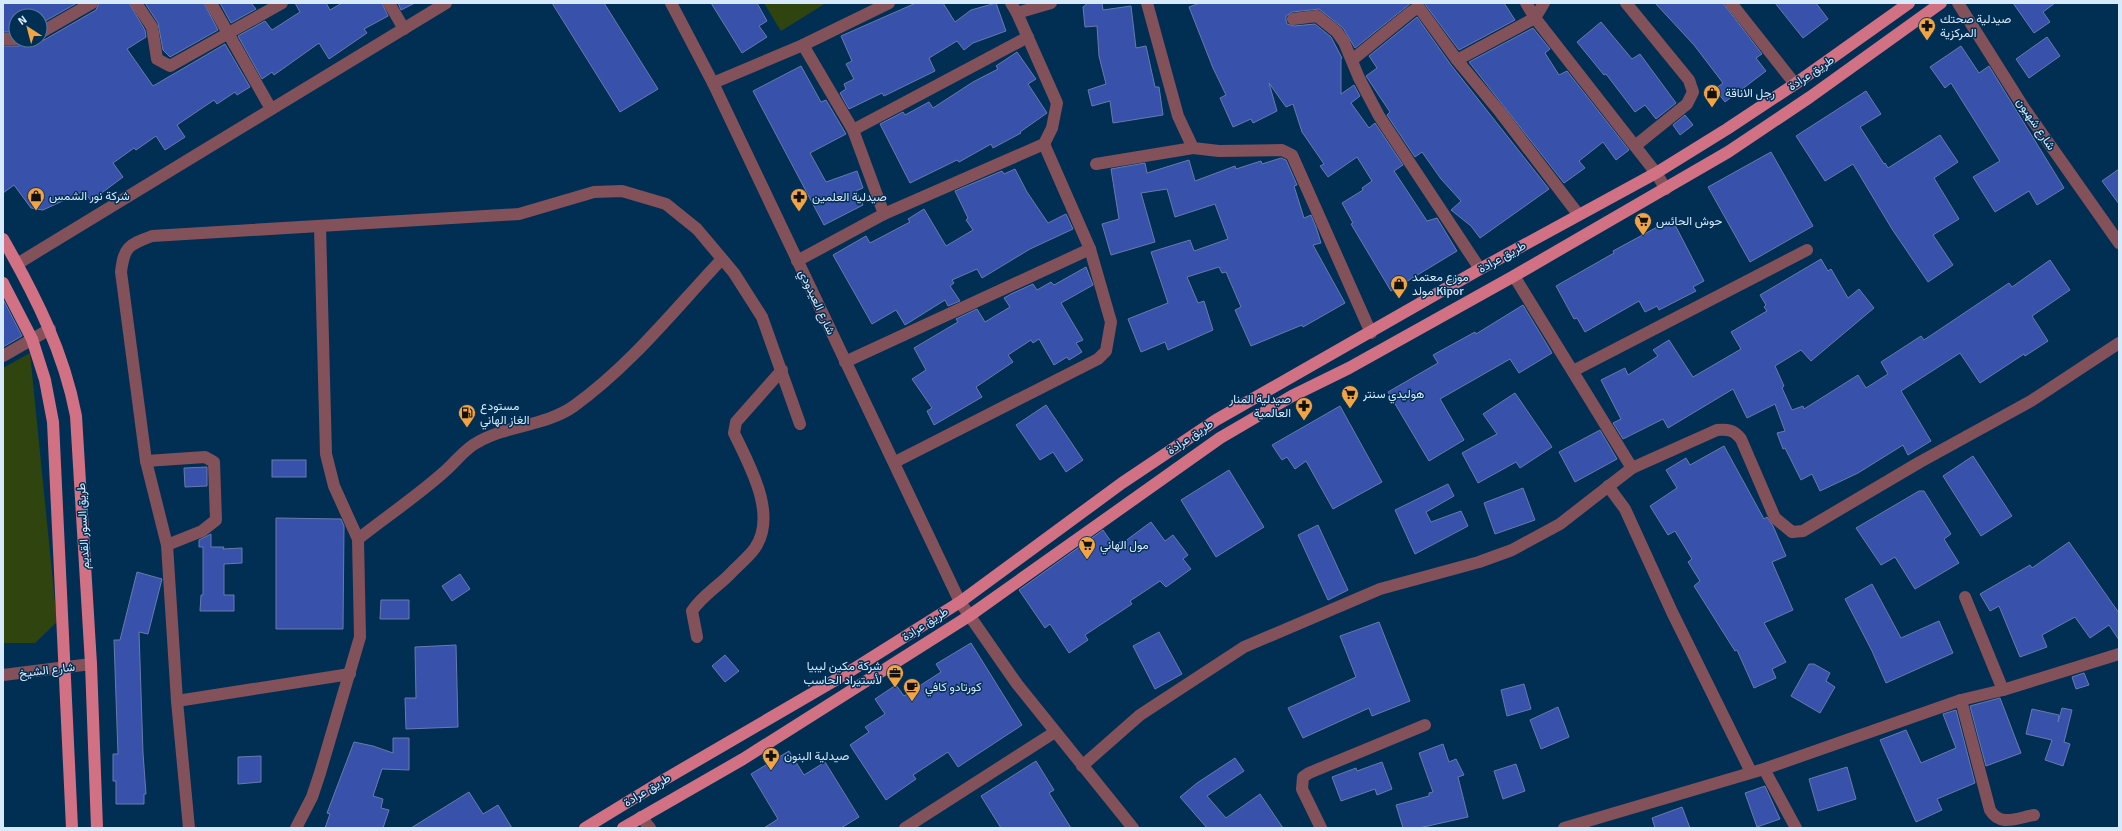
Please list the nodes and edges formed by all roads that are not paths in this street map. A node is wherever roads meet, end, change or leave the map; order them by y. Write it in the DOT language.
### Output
graph roads {
  1 [pos="92,3"];
  2 [pos="136,3"];
  3 [pos="212,3"];
  4 [pos="282,3"];
  5 [pos="390,3"];
  6 [pos="446,3"];
  7 [pos="671,3"];
  8 [pos="889,3"];
  9 [pos="1051,3"];
  10 [pos="1147,3"];
  11 [pos="1526,3"];
  12 [pos="1544,3"];
  13 [pos="1626,3"];
  14 [pos="1731,3"];
  15 [pos="1910,3"];
  16 [pos="1941,3"];
  17 [pos="1958,3"];
  18 [pos="1014,8"];
  19 [pos="1535,18"];
  20 [pos="1293,19"];
  21 [pos="48,28"];
  22 [pos="404,29"];
  23 [pos="229,34"];
  24 [pos="1028,37"];
  25 [pos="803,45"];
  26 [pos="1352,60"];
  27 [pos="1457,60"];
  28 [pos="713,83"];
  29 [pos="1795,84"];
  30 [pos="271,109"];
  31 [pos="853,130"];
  32 [pos="1044,144"];
  33 [pos="1635,146"];
  34 [pos="1193,148"];
  35 [pos="1096,164"];
  36 [pos="1656,173"];
  37 [pos="1666,189"];
  38 [pos="884,214"];
  39 [pos="1578,214"];
  40 [pos="320,226"];
  41 [pos="3,239"];
  42 [pos="2119,243"];
  43 [pos="1090,249"];
  44 [pos="1807,250"];
  45 [pos="722,259"];
  46 [pos="797,261"];
  47 [pos="18,264"];
  48 [pos="1480,269"];
  49 [pos="1514,276"];
  50 [pos="3,283"];
  51 [pos="50,329"];
  52 [pos="1371,333"];
  53 [pos="32,339"];
  54 [pos="2119,343"];
  55 [pos="3,356"];
  56 [pos="845,362"];
  57 [pos="782,370"];
  58 [pos="1573,371"];
  59 [pos="800,424"];
  60 [pos="146,460"];
  61 [pos="895,462"];
  62 [pos="1632,468"];
  63 [pos="1608,486"];
  64 [pos="358,539"];
  65 [pos="167,545"];
  66 [pos="1965,596"];
  67 [pos="960,602"];
  68 [pos="969,616"];
  69 [pos="697,637"];
  70 [pos="2119,654"];
  71 [pos="91,664"];
  72 [pos="66,668"];
  73 [pos="350,674"];
  74 [pos="3,675"];
  75 [pos="2002,690"];
  76 [pos="1961,700"];
  77 [pos="177,701"];
  78 [pos="1425,724"];
  79 [pos="1055,732"];
  80 [pos="1082,766"];
  81 [pos="1764,769"];
  82 [pos="1751,772"];
  83 [pos="2034,814"];
  84 [pos="641,817"];
  85 [pos="1601,823"];
  86 [pos="72,828"];
  87 [pos="97,828"];
  88 [pos="189,828"];
  89 [pos="296,828"];
  90 [pos="585,828"];
  91 [pos="623,828"];
  92 [pos="650,828"];
  93 [pos="906,828"];
  94 [pos="1133,828"];
  95 [pos="1321,828"];
  96 [pos="1564,828"];
  97 [pos="1796,828"];
  1 -- 21 [label="street"];
  2 -- 23 [label="street"];
  3 -- 23 [label="street"];
  4 -- 23 [label="street"];
  5 -- 22 [label="street"];
  6 -- 22 [label="street"];
  7 -- 28 [label="street, شارع العيدودي"];
  8 -- 25 [label="street"];
  9 -- 18 [label="street"];
  10 -- 34 [label="street"];
  11 -- 19 [label="street"];
  12 -- 19 [label="street"];
  13 -- 33 [label="street"];
  14 -- 29 [label="street"];
  15 -- 29 [label="main road, طريق عرادة"];
  16 -- 37 [label="main road, طريق عرادة"];
  17 -- 42 [label="street, شارع شهبون"];
  18 -- 24 [label="street"];
  19 -- 27 [label="street"];
  19 -- 33 [label="street"];
  20 -- 26 [label="street"];
  22 -- 30 [label="street"];
  23 -- 30 [label="street"];
  24 -- 31 [label="street"];
  24 -- 32 [label="street"];
  25 -- 28 [label="street"];
  25 -- 31 [label="street"];
  26 -- 27 [label="street"];
  26 -- 48 [label="street"];
  27 -- 39 [label="street"];
  28 -- 46 [label="street, شارع العيدودي"];
  29 -- 36 [label="main road, طريق عرادة"];
  30 -- 47 [label="street"];
  31 -- 38 [label="street"];
  32 -- 38 [label="street"];
  32 -- 43 [label="street"];
  33 -- 36 [label="street"];
  34 -- 35 [label="street"];
  34 -- 52 [label="street"];
  36 -- 37 [label="street"];
  36 -- 39 [label="main road, طريق عرادة"];
  37 -- 49 [label="main road, طريق عرادة"];
  38 -- 46 [label="street"];
  39 -- 48 [label="main road, طريق عرادة"];
  40 -- 45 [label="street"];
  40 -- 60 [label="street"];
  40 -- 64 [label="street"];
  41 -- 47 [label="main road, طريق السور القديم"];
  43 -- 56 [label="street"];
  43 -- 61 [label="street"];
  44 -- 58 [label="street"];
  45 -- 57 [label="street"];
  45 -- 64 [label="street"];
  46 -- 56 [label="street, شارع العيدودي"];
  47 -- 51 [label="main road, طريق السور القديم"];
  48 -- 52 [label="main road, طريق عرادة"];
  49 -- 58 [label="street"];
  49 -- 68 [label="main road, طريق عرادة"];
  50 -- 53 [label="main road, طريق السور القديم"];
  51 -- 53 [label="street"];
  51 -- 71 [label="main road, طريق السور القديم"];
  52 -- 67 [label="main road, طريق عرادة"];
  53 -- 55 [label="street"];
  53 -- 72 [label="main road, طريق السور القديم"];
  54 -- 62 [label="street"];
  56 -- 61 [label="street, شارع العيدودي"];
  57 -- 59 [label="street"];
  57 -- 69 [label="street"];
  58 -- 62 [label="street"];
  60 -- 65 [label="street"];
  60 -- 65 [label="street"];
  61 -- 67 [label="street, شارع العيدودي"];
  62 -- 63 [label="street"];
  63 -- 80 [label="street"];
  63 -- 82 [label="street"];
  64 -- 73 [label="street"];
  65 -- 77 [label="street"];
  66 -- 75 [label="street"];
  67 -- 68 [label="street, شارع العيدودي"];
  67 -- 90 [label="main road, طريق عرادة"];
  68 -- 79 [label="street, شارع العيدودي"];
  68 -- 84 [label="main road, طريق عرادة"];
  70 -- 75 [label="street"];
  71 -- 72 [label="street, شارع الشيخ"];
  71 -- 87 [label="main road, طريق السور القديم"];
  72 -- 74 [label="street, شارع الشيخ"];
  72 -- 86 [label="main road, طريق السور القديم"];
  73 -- 77 [label="street"];
  73 -- 89 [label="street"];
  75 -- 76 [label="street"];
  76 -- 81 [label="street"];
  76 -- 83 [label="street"];
  77 -- 88 [label="street"];
  78 -- 95 [label="street"];
  79 -- 80 [label="street, شارع العيدودي"];
  79 -- 93 [label="street"];
  80 -- 94 [label="street, شارع العيدودي"];
  81 -- 82 [label="street"];
  81 -- 97 [label="street"];
  82 -- 85 [label="street"];
  84 -- 91 [label="main road, طريق عرادة"];
  84 -- 92 [label="street"];
  85 -- 96 [label="street"];
}
